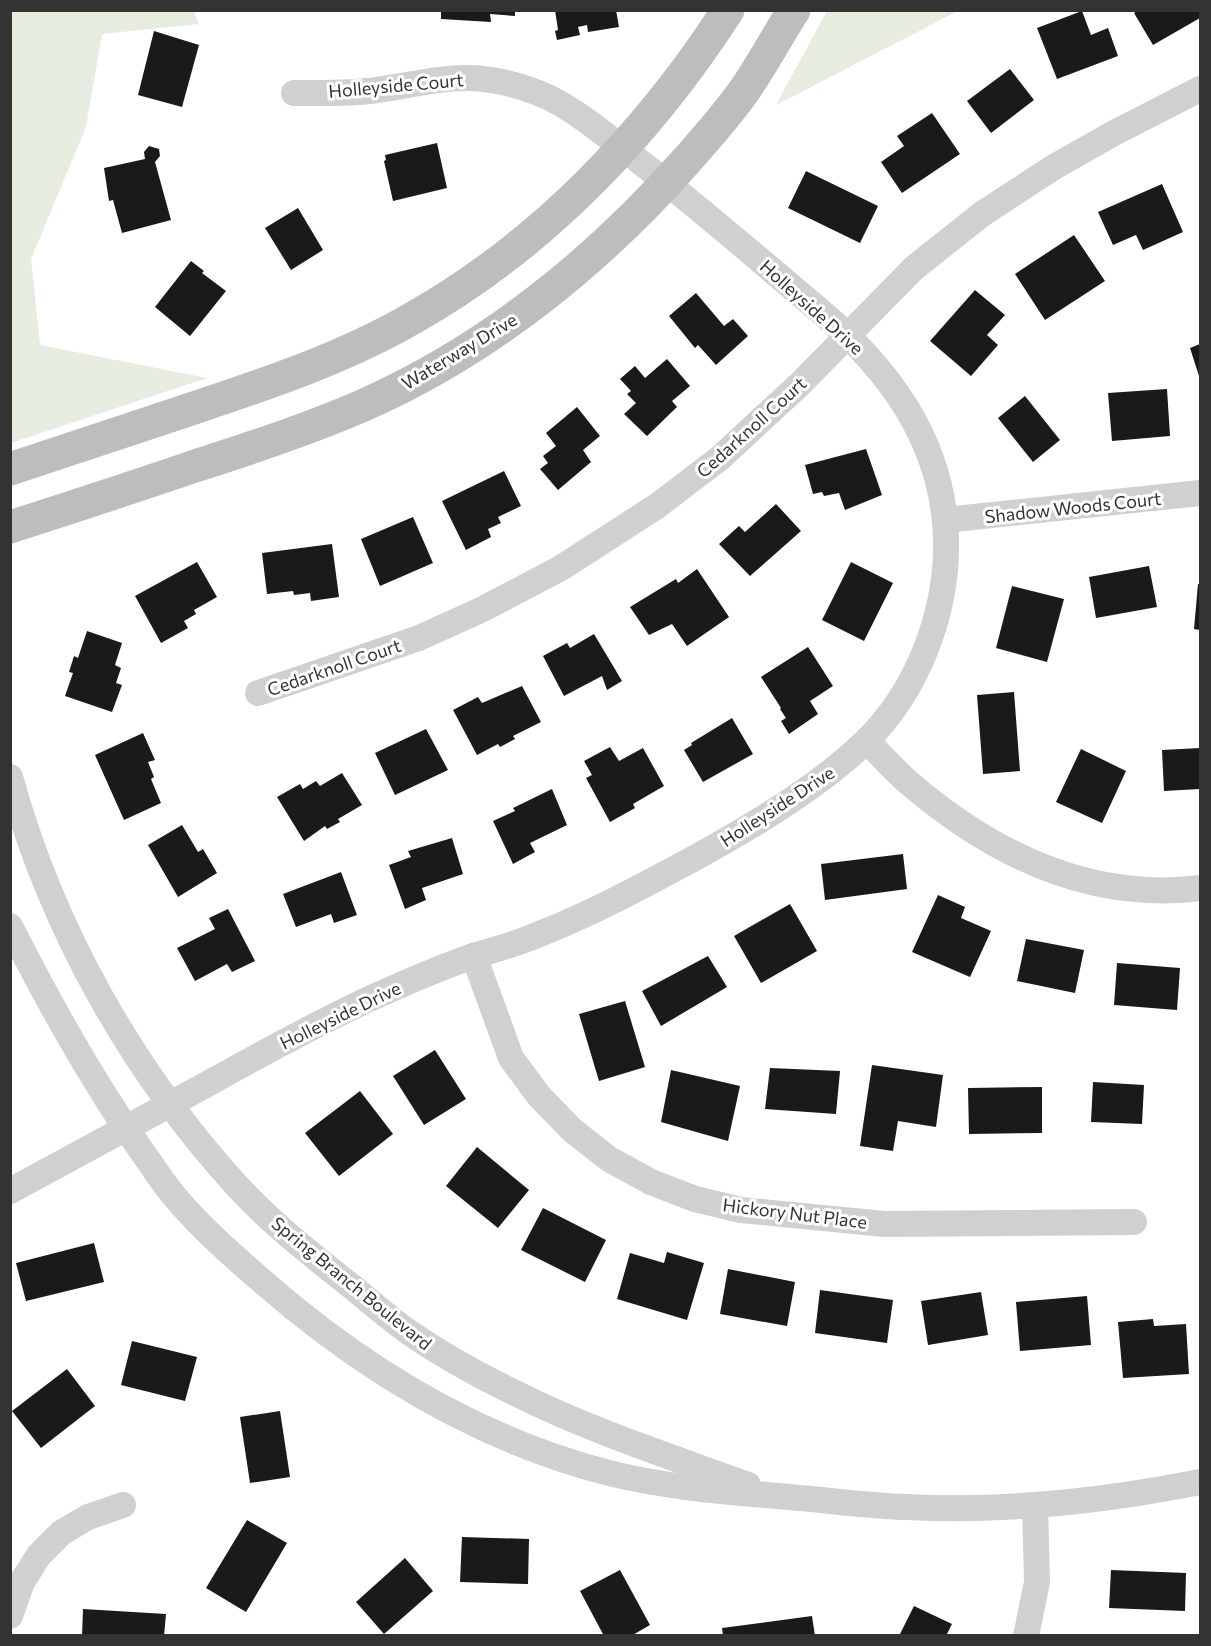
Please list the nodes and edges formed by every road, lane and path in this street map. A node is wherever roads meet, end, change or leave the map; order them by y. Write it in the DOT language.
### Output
graph roads {
  1 [pos="728,10"];
  2 [pos="794,10"];
  3 [pos="1200,89"];
  4 [pos="294,93"];
  5 [pos="622,148"];
  6 [pos="667,183"];
  7 [pos="848,335"];
  8 [pos="10,469"];
  9 [pos="1200,493"];
  10 [pos="945,520"];
  11 [pos="10,527"];
  12 [pos="258,693"];
  13 [pos="867,741"];
  14 [pos="10,777"];
  15 [pos="1200,888"];
  16 [pos="10,926"];
  17 [pos="474,956"];
  18 [pos="169,1104"];
  19 [pos="126,1128"];
  20 [pos="10,1191"];
  21 [pos="1134,1222"];
  22 [pos="1200,1482"];
  23 [pos="776,1496"];
  24 [pos="123,1505"];
  25 [pos="1035,1505"];
  26 [pos="10,1616"];
  27 [pos="1026,1635"];
  1 -- 5 [label="main road"];
  2 -- 6 [label="main road, Waterway Drive"];
  3 -- 7 [label="street, Cedarknoll Court"];
  4 -- 5 [label="street, Holleyside Court"];
  5 -- 6 [label="street, Holleyside Drive"];
  5 -- 8 [label="main road"];
  6 -- 7 [label="street, Holleyside Drive"];
  6 -- 11 [label="main road, Waterway Drive"];
  7 -- 10 [label="street, Holleyside Drive"];
  7 -- 12 [label="street, Cedarknoll Court"];
  9 -- 10 [label="street, Shadow Woods Court"];
  10 -- 13 [label="street, Holleyside Drive"];
  13 -- 15 [label="street"];
  13 -- 17 [label="street, Holleyside Drive"];
  14 -- 18 [label="street, Spring Branch Boulevard"];
  16 -- 19 [label="street, Spring Branch Boulevard"];
  17 -- 18 [label="street, Holleyside Drive"];
  17 -- 21 [label="street, Hickory Nut Place"];
  18 -- 19 [label="street, Holleyside Drive"];
  18 -- 23 [label="street, Spring Branch Boulevard"];
  19 -- 20 [label="street, Holleyside Drive"];
  19 -- 23 [label="street, Spring Branch Boulevard"];
  22 -- 25 [label="street, Spring Branch Boulevard"];
  23 -- 25 [label="street, Spring Branch Boulevard"];
  24 -- 26 [label="street"];
  25 -- 27 [label="street"];
}
